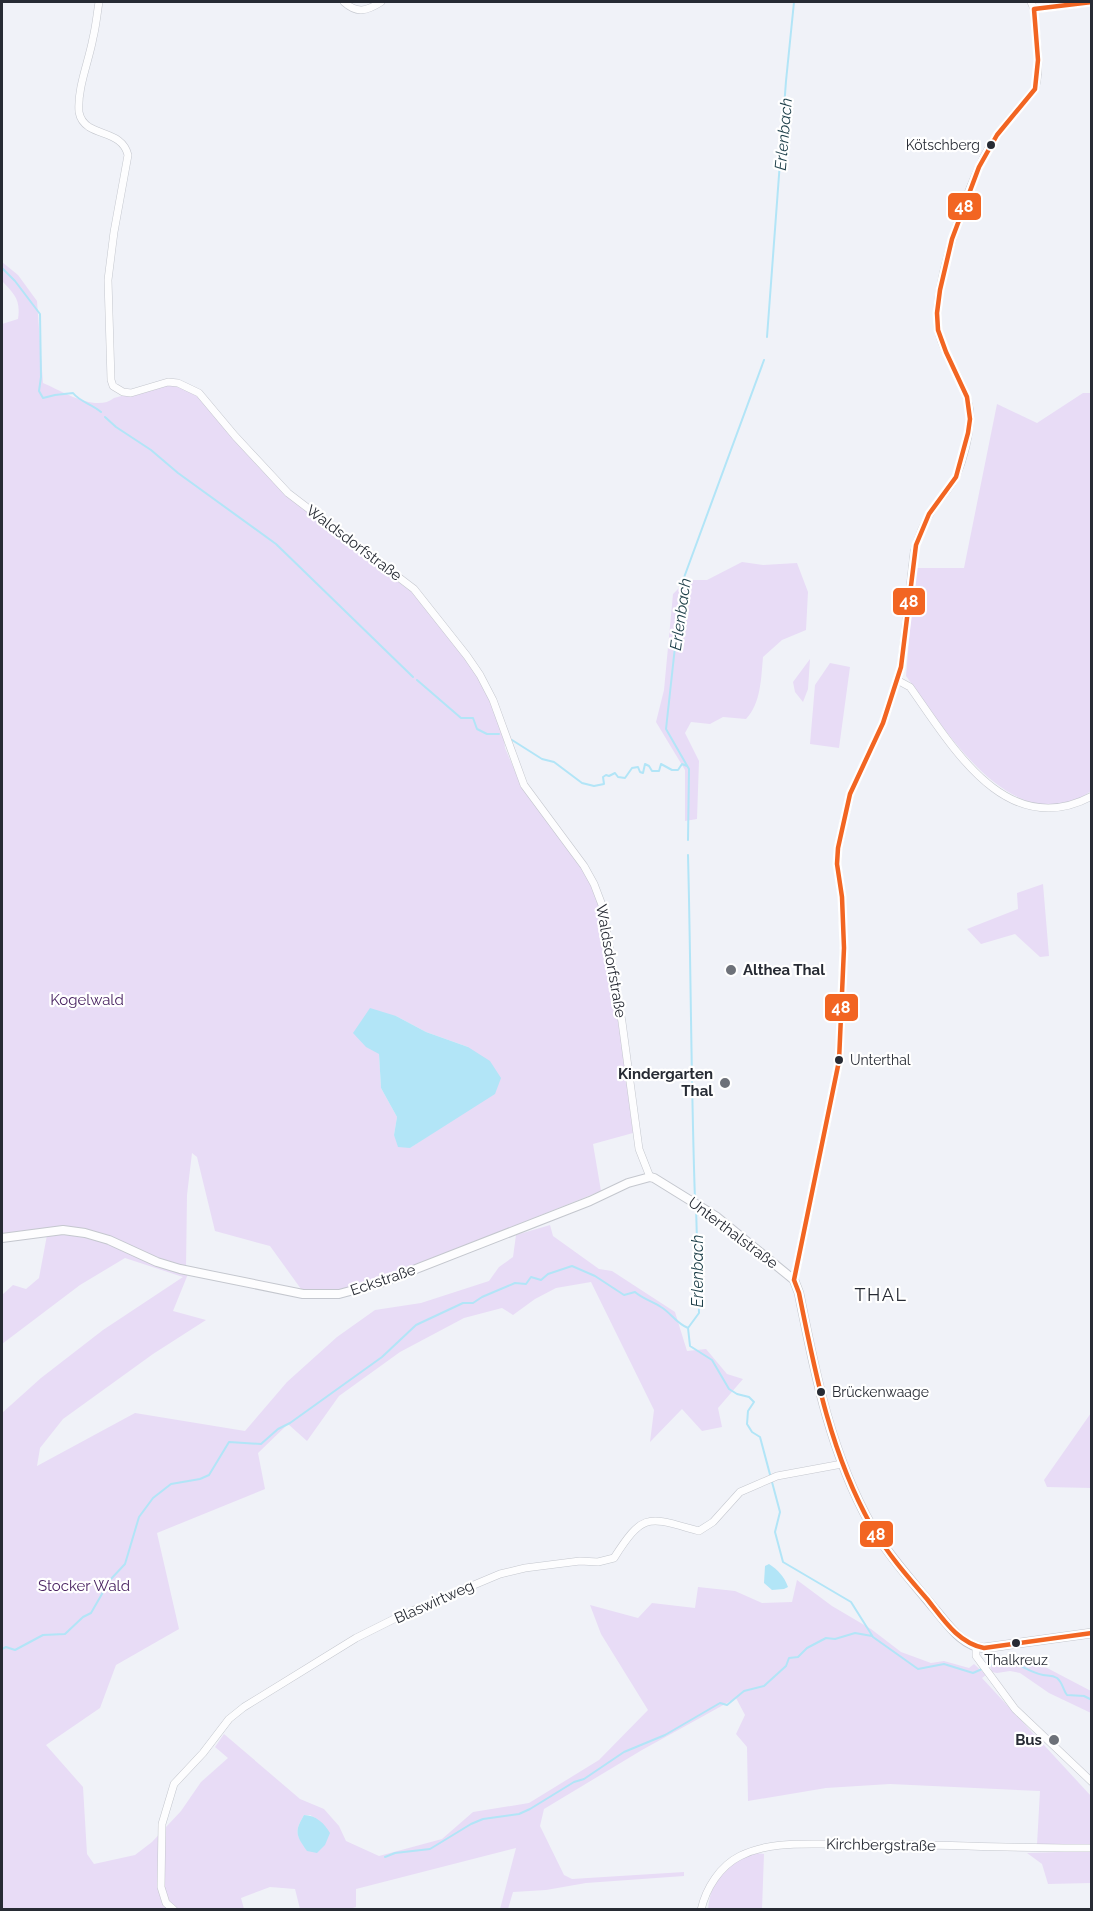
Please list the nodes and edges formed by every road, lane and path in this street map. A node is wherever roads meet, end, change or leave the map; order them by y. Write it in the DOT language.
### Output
graph roads {
  1 [pos="99,2"];
  2 [pos="344,2"];
  3 [pos="381,2"];
  4 [pos="1031,2"];
  5 [pos="1092,3"];
  6 [pos="1034,9"];
  7 [pos="897,680"];
  8 [pos="1092,796"];
  9 [pos="650,1177"];
  10 [pos="2,1238"];
  11 [pos="794,1280"];
  12 [pos="842,1464"];
  13 [pos="1092,1633"];
  14 [pos="976,1648"];
  15 [pos="1092,1782"];
  16 [pos="1092,1848"];
  17 [pos="174,1910"];
  18 [pos="701,1910"];
  1 -- 9 [label="street, Waldsdorfstraße"];
  2 -- 3 [label="street"];
  4 -- 6 [label="street"];
  5 -- 6 [label="street"];
  6 -- 7 [label="street"];
  7 -- 8 [label="street"];
  7 -- 11 [label="street"];
  9 -- 10 [label="street, Eckstraße"];
  9 -- 11 [label="street, Unterthalstraße"];
  11 -- 12 [label="street"];
  12 -- 14 [label="street"];
  12 -- 17 [label="street, Blaswirtweg"];
  13 -- 14 [label="street"];
  14 -- 15 [label="street"];
  16 -- 18 [label="street, Kirchbergstraße"];
}
